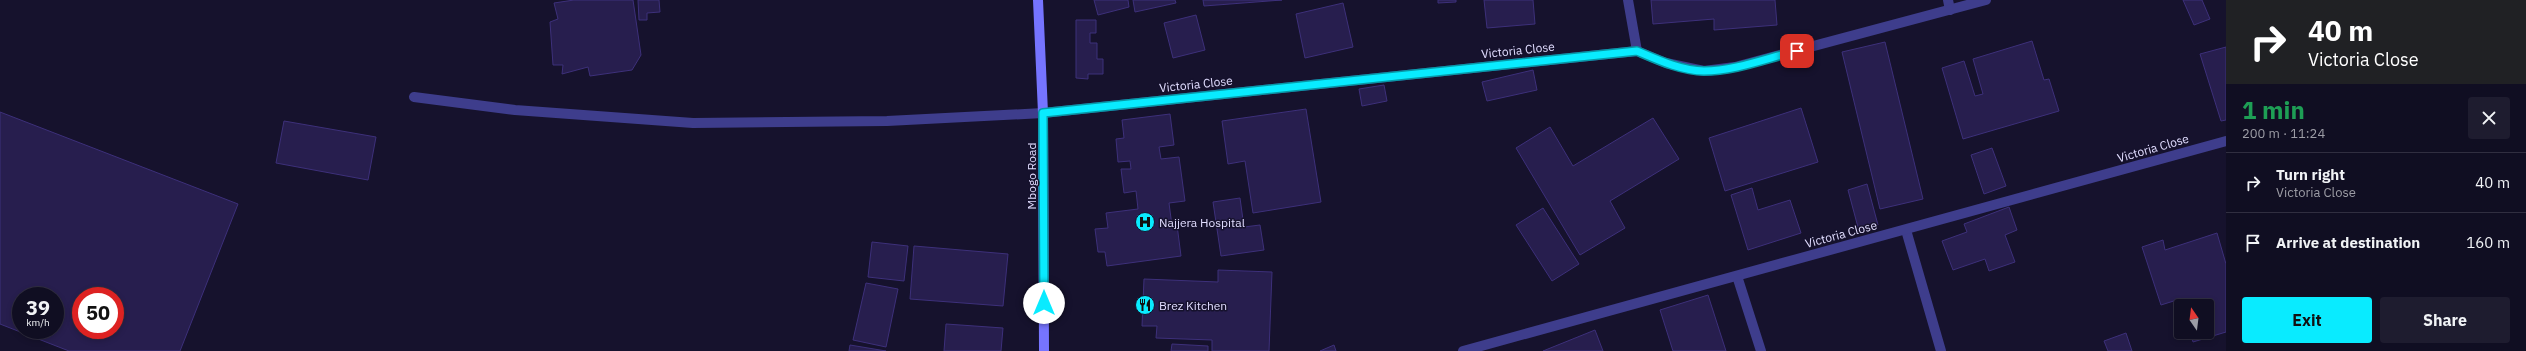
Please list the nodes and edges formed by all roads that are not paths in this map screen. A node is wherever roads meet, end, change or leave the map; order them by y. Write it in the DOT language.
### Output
graph roads {
  1 [pos="1038,0"];
  2 [pos="1628,0"];
  3 [pos="1986,0"];
  4 [pos="1949,5"];
  5 [pos="1637,51"];
  6 [pos="414,97"];
  7 [pos="1043,113"];
  8 [pos="2226,141"];
  9 [pos="1906,230"];
  10 [pos="1737,276"];
  11 [pos="1044,351"];
  12 [pos="1463,351"];
  13 [pos="1761,351"];
  14 [pos="1940,351"];
  1 -- 7 [label="main road, Mbogo Road"];
  2 -- 5 [label="street"];
  3 -- 4 [label="street"];
  4 -- 5 [label="street"];
  5 -- 7 [label="street, Victoria Close"];
  6 -- 7 [label="street, Victoria Close"];
  7 -- 11 [label="main road, Mbogo Road"];
  8 -- 9 [label="street, Victoria Close"];
  9 -- 10 [label="street, Victoria Close"];
  9 -- 14 [label="street"];
  10 -- 12 [label="street, Victoria Close"];
  10 -- 13 [label="street"];
}
